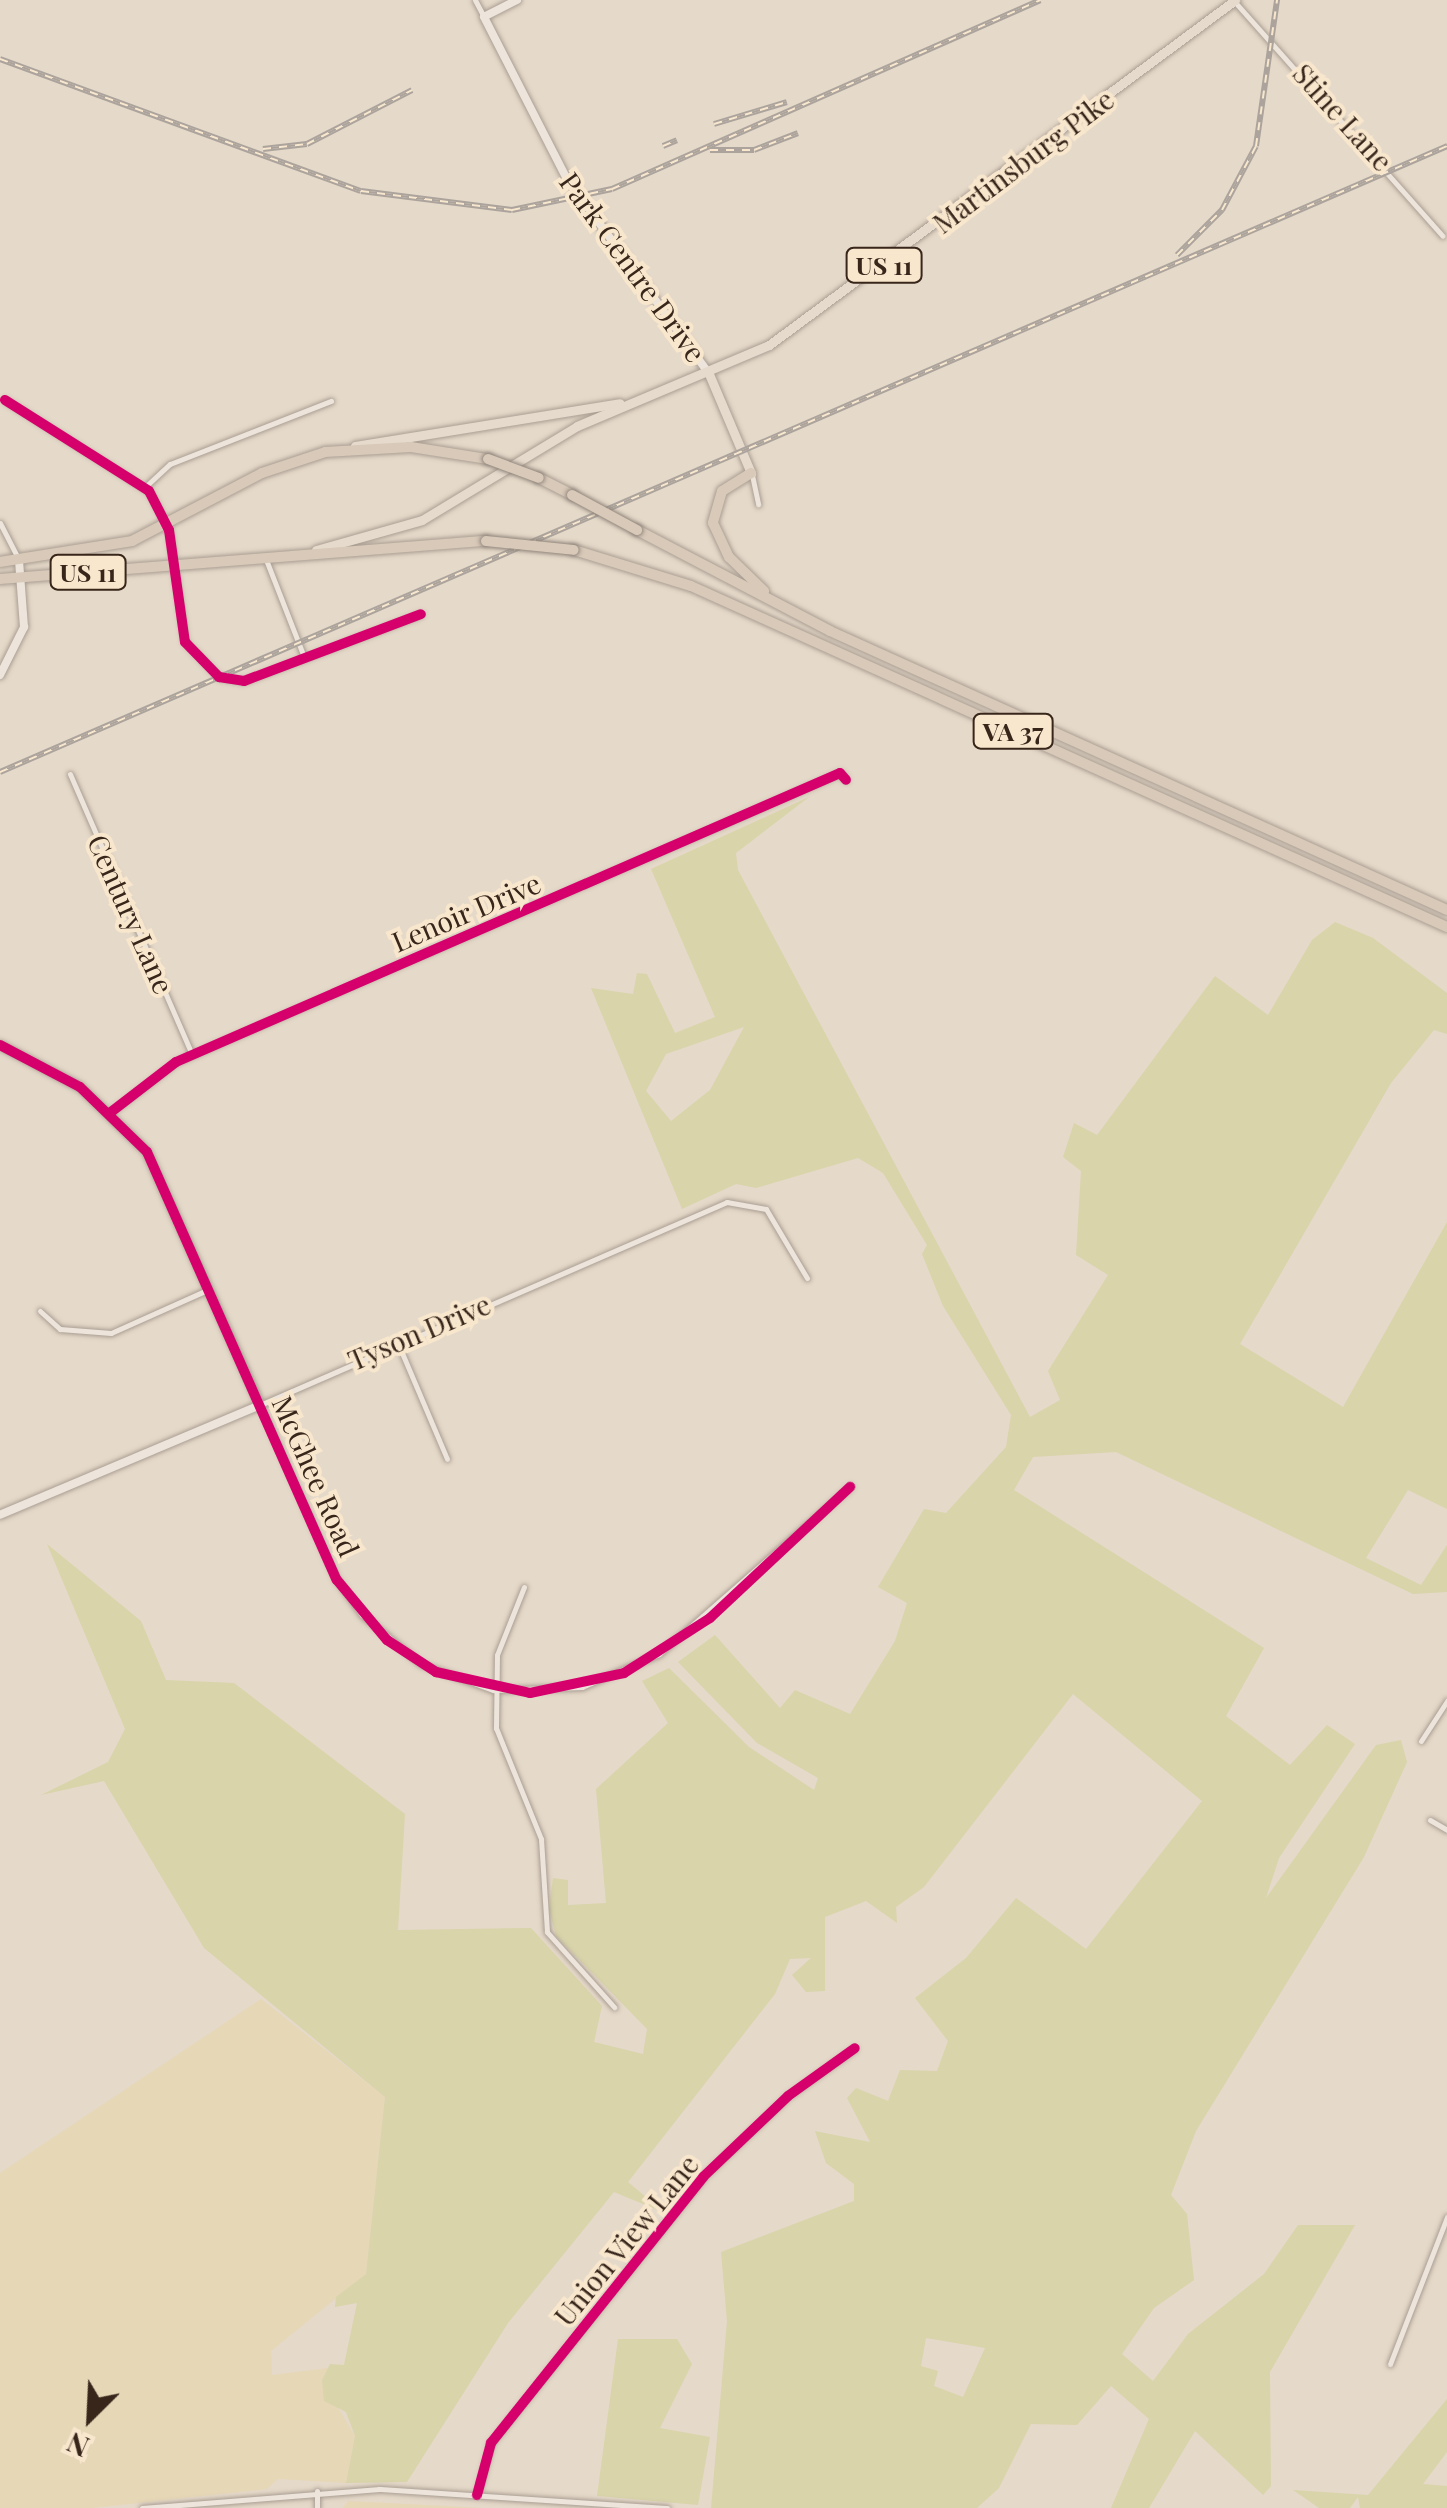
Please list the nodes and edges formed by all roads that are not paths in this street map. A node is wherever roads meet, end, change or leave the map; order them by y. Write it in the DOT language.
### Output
graph roads {
  1 [pos="475,0"];
  2 [pos="517,0"];
  3 [pos="1235,0"];
  4 [pos="484,17"];
  5 [pos="1443,236"];
  6 [pos="709,374"];
  7 [pos="648,397"];
  8 [pos="5,400"];
  9 [pos="331,400"];
  10 [pos="325,452"];
  11 [pos="751,472"];
  12 [pos="145,488"];
  13 [pos="758,504"];
  14 [pos="0,523"];
  15 [pos="167,525"];
  16 [pos="304,552"];
  17 [pos="265,556"];
  18 [pos="19,560"];
  19 [pos="0,562"];
  20 [pos="176,564"];
  21 [pos="22,577"];
  22 [pos="0,579"];
  23 [pos="421,614"];
  24 [pos="304,657"];
  25 [pos="0,675"];
  26 [pos="938,681"];
  27 [pos="70,774"];
  28 [pos="846,780"];
  29 [pos="1447,910"];
  30 [pos="1447,927"];
  31 [pos="0,1045"];
  32 [pos="192,1054"];
  33 [pos="112,1112"];
  34 [pos="806,1278"];
  35 [pos="210,1288"];
  36 [pos="40,1310"];
  37 [pos="396,1341"];
  38 [pos="260,1405"];
  39 [pos="448,1459"];
  40 [pos="850,1487"];
  41 [pos="0,1514"];
  42 [pos="524,1587"];
  43 [pos="492,1690"];
  44 [pos="1447,1700"];
  45 [pos="1421,1741"];
  46 [pos="1430,1820"];
  47 [pos="1447,1830"];
  48 [pos="614,2007"];
  49 [pos="855,2048"];
  50 [pos="1447,2217"];
  51 [pos="1390,2364"];
  52 [pos="317,2491"];
  53 [pos="477,2496"];
  54 [pos="142,2508"];
  55 [pos="318,2508"];
  56 [pos="667,2508"];
  1 -- 4 [label="street, Park Centre Drive"];
  2 -- 4 [label="street"];
  3 -- 5 [label="street, Stine Lane"];
  3 -- 6 [label="main road, Martinsburg Pike / US 11"];
  4 -- 6 [label="street, Park Centre Drive"];
  6 -- 7 [label="main road, Martinsburg Pike / US 11"];
  6 -- 11 [label="main road"];
  7 -- 10 [label="main road, US 11"];
  7 -- 16 [label="main road, US 11"];
  8 -- 12 [label="street"];
  9 -- 12 [label="street"];
  10 -- 15 [label="highway, US 11"];
  10 -- 26 [label="highway, VA 37, bridge"];
  11 -- 13 [label="street"];
  11 -- 26 [label="highway"];
  12 -- 15 [label="street"];
  14 -- 18 [label="street"];
  15 -- 18 [label="highway, US 11"];
  15 -- 20 [label="street"];
  16 -- 17 [label="highway, US 11"];
  16 -- 30 [label="highway, VA 37, bridge"];
  17 -- 20 [label="highway, US 11"];
  17 -- 24 [label="street"];
  18 -- 19 [label="highway, US 11"];
  18 -- 21 [label="street"];
  20 -- 21 [label="highway, US 11"];
  20 -- 24 [label="street"];
  21 -- 22 [label="highway, US 11"];
  21 -- 25 [label="street"];
  23 -- 24 [label="street"];
  26 -- 29 [label="highway, VA 37"];
  27 -- 32 [label="street, Century Lane"];
  28 -- 32 [label="street, Lenoir Drive"];
  31 -- 33 [label="street, McGhee Road"];
  32 -- 33 [label="street, Lenoir Drive"];
  33 -- 35 [label="street, McGhee Road"];
  34 -- 37 [label="street, Tyson Drive"];
  35 -- 36 [label="street"];
  35 -- 38 [label="street, McGhee Road"];
  37 -- 38 [label="street, Tyson Drive"];
  37 -- 39 [label="street"];
  38 -- 41 [label="street, Tyson Drive"];
  38 -- 43 [label="street, McGhee Road"];
  40 -- 43 [label="street, McGhee Road"];
  42 -- 43 [label="street"];
  43 -- 48 [label="street"];
  44 -- 45 [label="street"];
  46 -- 47 [label="street"];
  49 -- 53 [label="street, Union View Lane"];
  50 -- 51 [label="street"];
  52 -- 53 [label="street"];
  52 -- 54 [label="street"];
  52 -- 55 [label="street"];
  53 -- 56 [label="street"];
}
